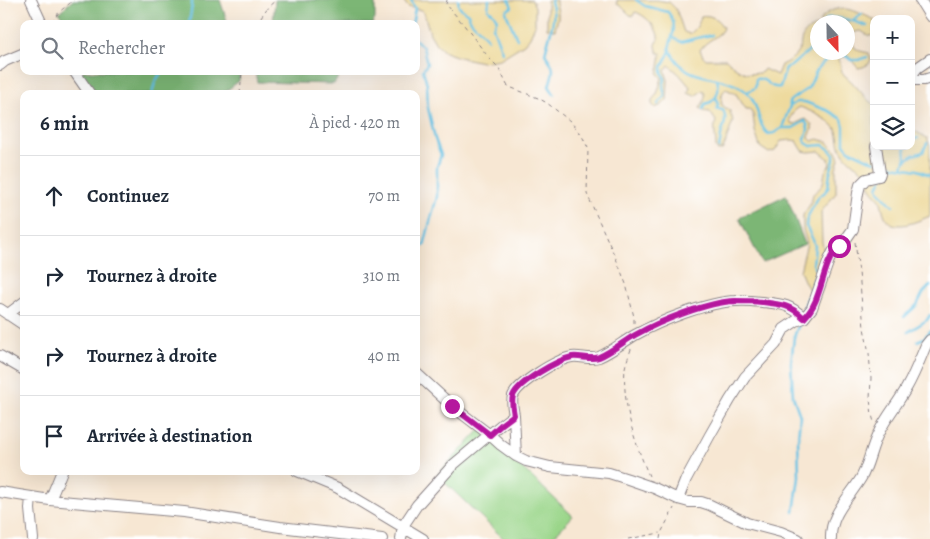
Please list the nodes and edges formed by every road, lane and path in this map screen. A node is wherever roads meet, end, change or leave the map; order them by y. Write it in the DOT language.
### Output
graph roads {
  1 [pos="31,0"];
  2 [pos="74,0"];
  3 [pos="276,0"];
  4 [pos="447,0"];
  5 [pos="920,0"];
  6 [pos="930,16"];
  7 [pos="40,20"];
  8 [pos="54,20"];
  9 [pos="259,20"];
  10 [pos="20,55"];
  11 [pos="930,59"];
  12 [pos="0,65"];
  13 [pos="915,71"];
  14 [pos="77,75"];
  15 [pos="242,75"];
  16 [pos="930,78"];
  17 [pos="915,80"];
  18 [pos="87,90"];
  19 [pos="240,90"];
  20 [pos="877,150"];
  21 [pos="853,229"];
  22 [pos="20,305"];
  23 [pos="4,312"];
  24 [pos="804,318"];
  25 [pos="20,322"];
  26 [pos="635,335"];
  27 [pos="930,340"];
  28 [pos="0,356"];
  29 [pos="20,368"];
  30 [pos="420,377"];
  31 [pos="514,415"];
  32 [pos="878,432"];
  33 [pos="490,435"];
  34 [pos="516,456"];
  35 [pos="60,475"];
  36 [pos="307,475"];
  37 [pos="654,488"];
  38 [pos="0,492"];
  39 [pos="31,497"];
  40 [pos="678,499"];
  41 [pos="50,500"];
  42 [pos="403,526"];
  43 [pos="661,533"];
  44 [pos="776,535"];
  45 [pos="33,539"];
  46 [pos="382,539"];
  47 [pos="401,539"];
  48 [pos="423,539"];
  49 [pos="628,539"];
  50 [pos="660,539"];
  51 [pos="798,539"];
  52 [pos="831,539"];
  1 -- 7 [label="street"];
  2 -- 8 [label="path"];
  3 -- 9 [label="path"];
  4 -- 26 [label="path"];
  5 -- 6 [label="street"];
  10 -- 12 [label="street"];
  11 -- 13 [label="street"];
  14 -- 18 [label="street"];
  15 -- 19 [label="path"];
  16 -- 17 [label="street"];
  20 -- 21 [label="street"];
  21 -- 24 [label="street"];
  21 -- 32 [label="path"];
  22 -- 23 [label="street"];
  23 -- 25 [label="street"];
  24 -- 26 [label="street"];
  24 -- 40 [label="street"];
  26 -- 31 [label="street"];
  26 -- 37 [label="path"];
  27 -- 32 [label="street"];
  28 -- 29 [label="street"];
  30 -- 33 [label="street"];
  31 -- 33 [label="street"];
  31 -- 34 [label="street"];
  32 -- 52 [label="street"];
  33 -- 34 [label="street"];
  33 -- 42 [label="street"];
  34 -- 37 [label="street"];
  35 -- 41 [label="street"];
  36 -- 42 [label="street"];
  37 -- 40 [label="street"];
  38 -- 39 [label="street"];
  39 -- 41 [label="street"];
  39 -- 45 [label="street"];
  40 -- 43 [label="path"];
  40 -- 44 [label="street"];
  41 -- 46 [label="street"];
  42 -- 47 [label="street"];
  42 -- 48 [label="street"];
  43 -- 49 [label="path"];
  43 -- 50 [label="path"];
  44 -- 51 [label="street"];
}
